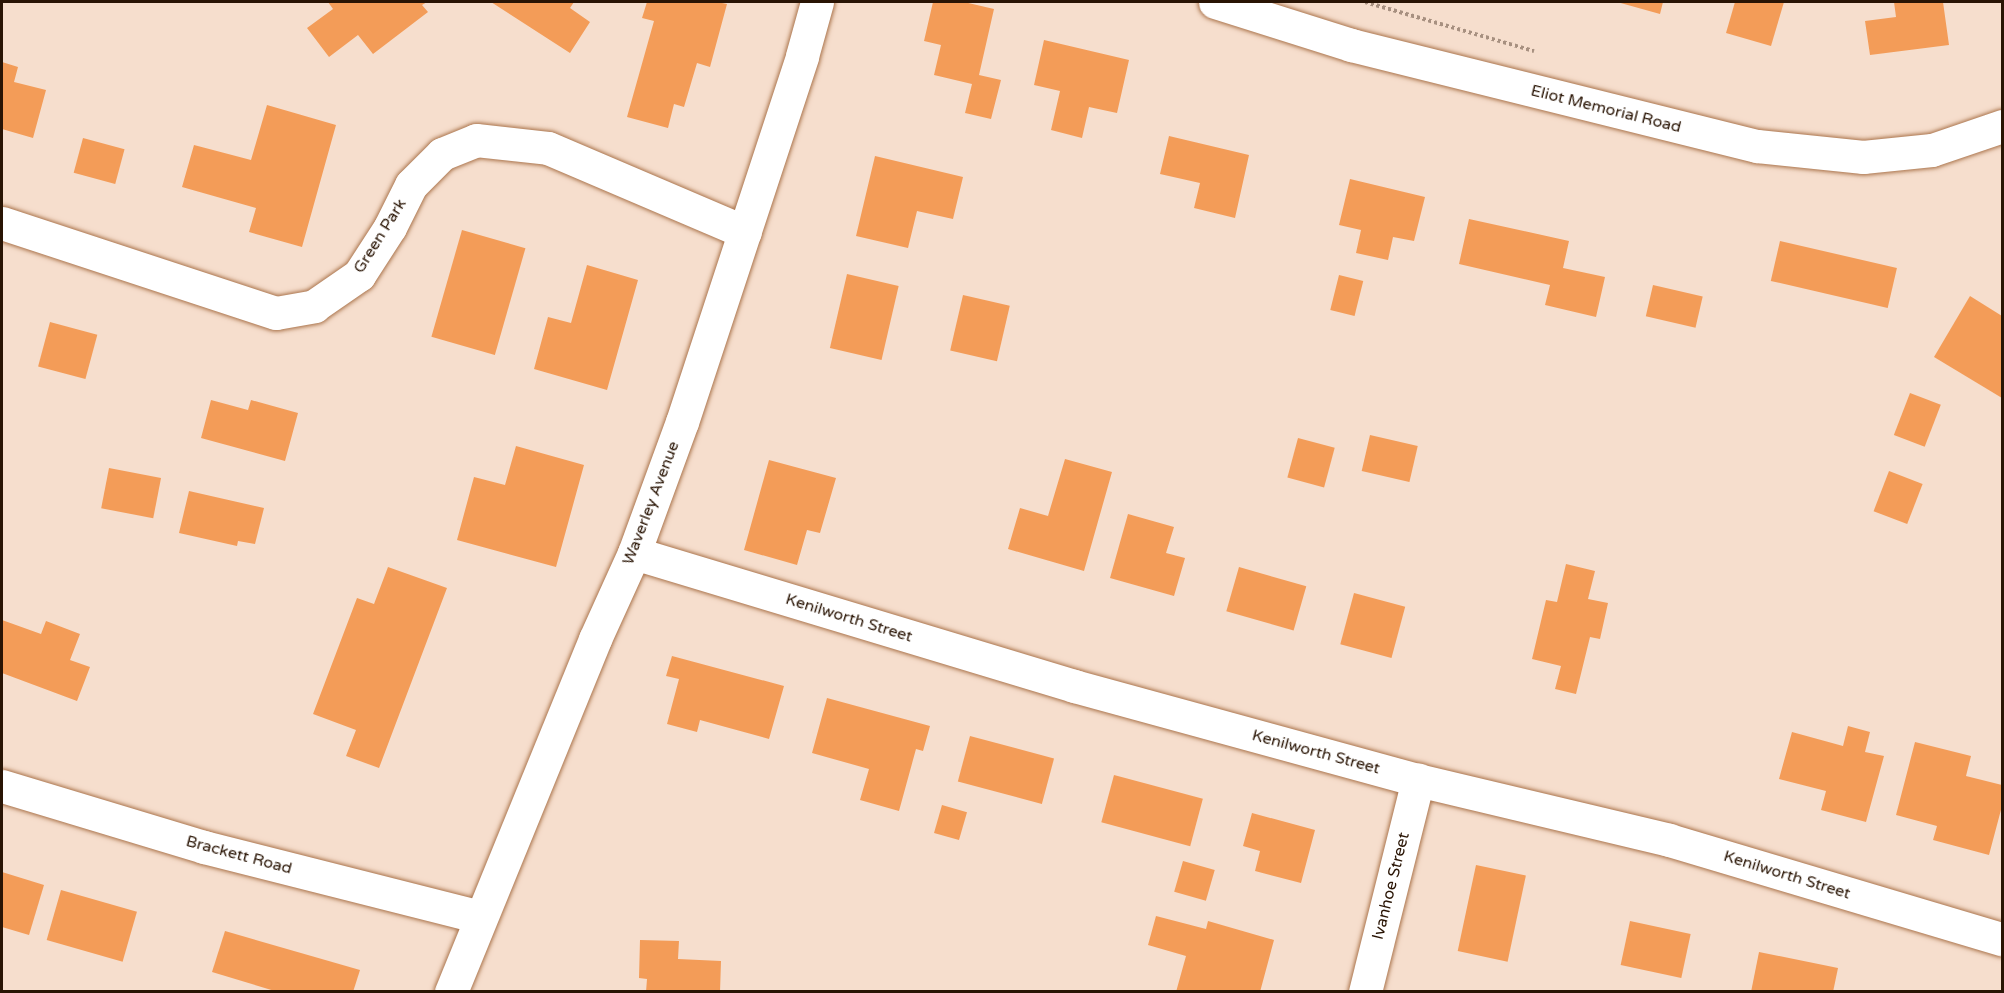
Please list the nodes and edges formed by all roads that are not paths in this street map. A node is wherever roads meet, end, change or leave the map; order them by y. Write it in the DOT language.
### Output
graph roads {
  1 [pos="817,2"];
  2 [pos="1215,2"];
  3 [pos="2002,126"];
  4 [pos="2,224"];
  5 [pos="745,231"];
  6 [pos="634,553"];
  7 [pos="1418,780"];
  8 [pos="2,786"];
  9 [pos="480,917"];
  10 [pos="2002,939"];
  11 [pos="451,992"];
  12 [pos="1365,992"];
  1 -- 5 [label="street, Waverley Avenue"];
  2 -- 3 [label="street, Eliot Memorial Road"];
  4 -- 5 [label="street, Green Park"];
  5 -- 6 [label="street, Waverley Avenue"];
  6 -- 7 [label="street, Kenilworth Street"];
  6 -- 9 [label="street, Waverley Avenue"];
  7 -- 10 [label="street, Kenilworth Street"];
  7 -- 12 [label="street, Ivanhoe Street"];
  8 -- 9 [label="street, Brackett Road"];
  9 -- 11 [label="street, Waverley Avenue"];
}
